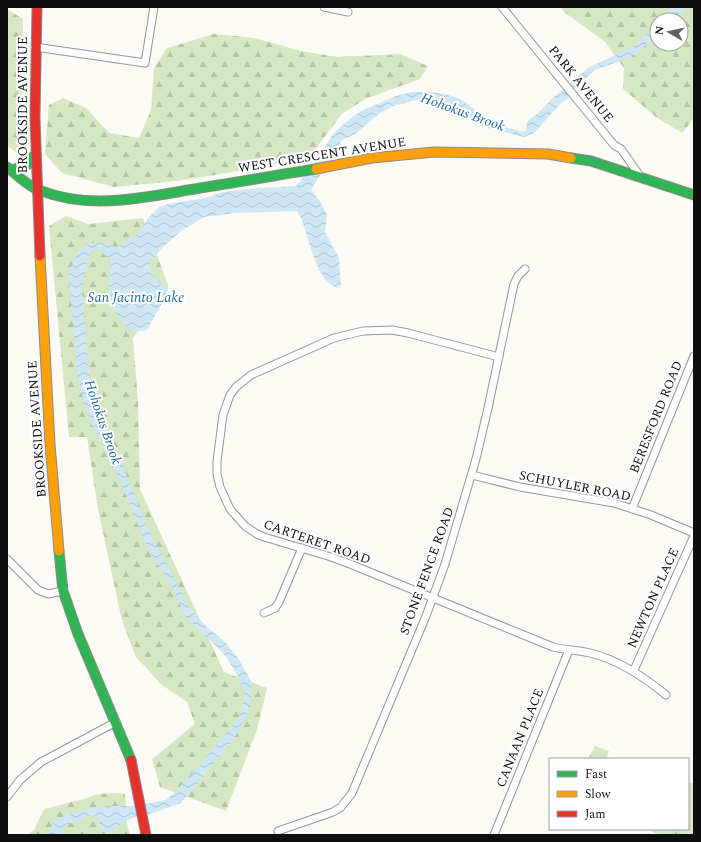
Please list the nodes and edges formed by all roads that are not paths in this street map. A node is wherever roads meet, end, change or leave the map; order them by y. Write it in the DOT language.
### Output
graph roads {
  1 [pos="37,7"];
  2 [pos="154,7"];
  3 [pos="324,7"];
  4 [pos="502,7"];
  5 [pos="348,12"];
  6 [pos="35,47"];
  7 [pos="35,155"];
  8 [pos="9,168"];
  9 [pos="640,176"];
  10 [pos="37,190"];
  11 [pos="694,195"];
  12 [pos="525,269"];
  13 [pos="694,356"];
  14 [pos="499,357"];
  15 [pos="472,475"];
  16 [pos="632,509"];
  17 [pos="694,535"];
  18 [pos="302,548"];
  19 [pos="7,559"];
  20 [pos="63,591"];
  21 [pos="432,598"];
  22 [pos="264,613"];
  23 [pos="569,650"];
  24 [pos="634,670"];
  25 [pos="666,694"];
  26 [pos="116,722"];
  27 [pos="7,797"];
  28 [pos="278,831"];
  29 [pos="146,835"];
  30 [pos="494,835"];
  1 -- 6 [label="main road, BROOKSIDE AVENUE"];
  2 -- 6 [label="street"];
  3 -- 5 [label="street"];
  4 -- 9 [label="street, PARK AVENUE"];
  6 -- 7 [label="main road, BROOKSIDE AVENUE"];
  7 -- 8 [label="main road"];
  7 -- 10 [label="main road, BROOKSIDE AVENUE"];
  8 -- 10 [label="main road, WEST CRESCENT AVENUE"];
  9 -- 10 [label="main road, WEST CRESCENT AVENUE"];
  9 -- 11 [label="main road, WEST CRESCENT AVENUE"];
  10 -- 20 [label="main road, BROOKSIDE AVENUE"];
  12 -- 14 [label="street, STONE FENCE ROAD"];
  13 -- 16 [label="street, BERESFORD ROAD"];
  14 -- 15 [label="street, STONE FENCE ROAD"];
  14 -- 18 [label="street, CARTERET ROAD"];
  15 -- 16 [label="street, SCHUYLER ROAD"];
  15 -- 21 [label="street, STONE FENCE ROAD"];
  16 -- 17 [label="street, SCHUYLER ROAD"];
  17 -- 24 [label="street, NEWTON PLACE"];
  18 -- 21 [label="street, CARTERET ROAD"];
  18 -- 22 [label="street"];
  19 -- 20 [label="street"];
  20 -- 26 [label="main road, BROOKSIDE AVENUE"];
  21 -- 23 [label="street, CARTERET ROAD"];
  21 -- 28 [label="street, STONE FENCE ROAD"];
  23 -- 24 [label="street, CARTERET ROAD"];
  23 -- 30 [label="street, CANAAN PLACE"];
  24 -- 25 [label="street, CARTERET ROAD"];
  26 -- 27 [label="street"];
  26 -- 29 [label="main road, BROOKSIDE AVENUE"];
}
